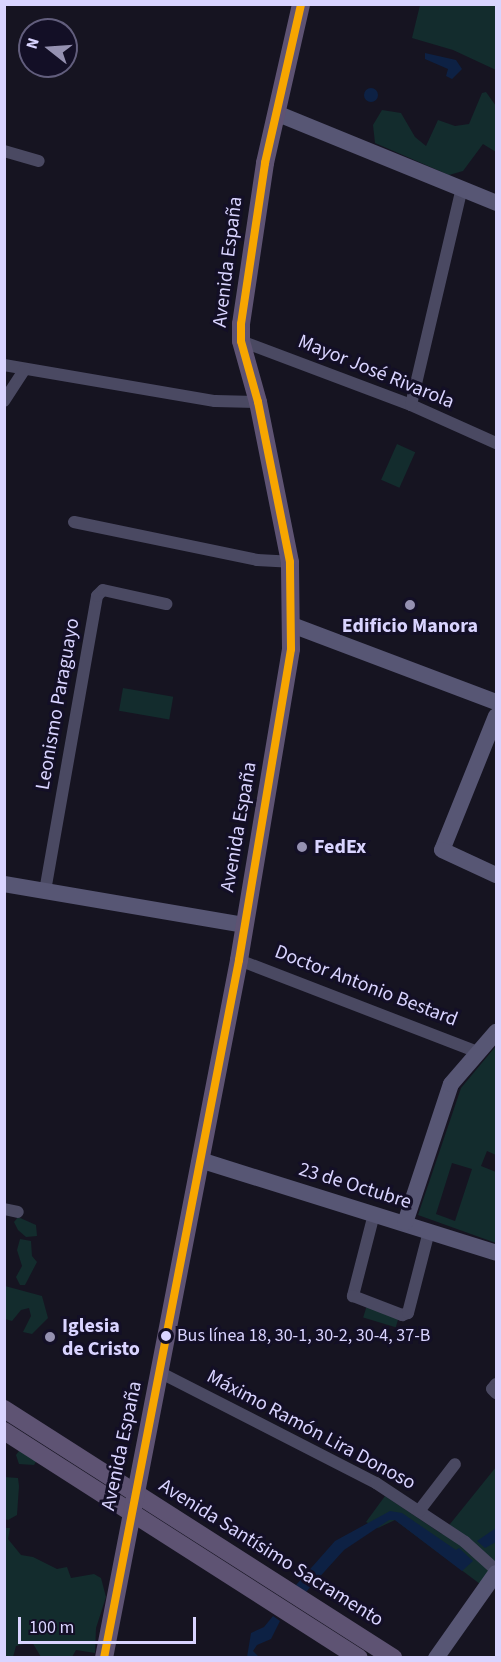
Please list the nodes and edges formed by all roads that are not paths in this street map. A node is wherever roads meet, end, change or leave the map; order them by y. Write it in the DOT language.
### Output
graph roads {
  1 [pos="301,4"];
  2 [pos="276,112"];
  3 [pos="4,151"];
  4 [pos="39,161"];
  5 [pos="462,188"];
  6 [pos="496,203"];
  7 [pos="241,341"];
  8 [pos="4,365"];
  9 [pos="24,370"];
  10 [pos="4,401"];
  11 [pos="258,402"];
  12 [pos="411,405"];
  13 [pos="496,443"];
  14 [pos="74,522"];
  15 [pos="290,562"];
  16 [pos="166,604"];
  17 [pos="292,625"];
  18 [pos="496,702"];
  19 [pos="496,716"];
  20 [pos="496,875"];
  21 [pos="4,884"];
  22 [pos="45,891"];
  23 [pos="244,925"];
  24 [pos="239,960"];
  25 [pos="496,1032"];
  26 [pos="478,1052"];
  27 [pos="200,1160"];
  28 [pos="4,1209"];
  29 [pos="18,1212"];
  30 [pos="374,1214"];
  31 [pos="407,1216"];
  32 [pos="429,1231"];
  33 [pos="496,1253"];
  34 [pos="161,1373"];
  35 [pos="4,1409"];
  36 [pos="4,1431"];
  37 [pos="455,1464"];
  38 [pos="134,1493"];
  39 [pos="419,1511"];
  40 [pos="130,1512"];
  41 [pos="496,1572"];
  42 [pos="300,1609"];
  43 [pos="104,1658"];
  44 [pos="359,1658"];
  45 [pos="393,1658"];
  46 [pos="436,1658"];
  1 -- 2 [label="main road, Avenida España"];
  2 -- 5 [label="main road"];
  2 -- 7 [label="main road, Avenida España"];
  3 -- 4 [label="street"];
  5 -- 6 [label="main road"];
  5 -- 12 [label="street"];
  7 -- 11 [label="main road, Avenida España"];
  7 -- 12 [label="street, Mayor José Rivarola"];
  8 -- 9 [label="street"];
  9 -- 10 [label="street"];
  9 -- 11 [label="street"];
  11 -- 15 [label="main road, Avenida España"];
  12 -- 13 [label="street, Mayor José Rivarola"];
  14 -- 15 [label="street"];
  15 -- 17 [label="main road, Avenida España"];
  16 -- 22 [label="street, Leonismo Paraguayo"];
  17 -- 18 [label="main road"];
  17 -- 23 [label="main road, Avenida España"];
  19 -- 20 [label="main road"];
  21 -- 22 [label="main road"];
  22 -- 23 [label="main road"];
  23 -- 24 [label="main road, Avenida España"];
  24 -- 26 [label="street, Doctor Antonio Bestard"];
  24 -- 27 [label="main road, Avenida España"];
  25 -- 26 [label="main road"];
  26 -- 31 [label="main road"];
  27 -- 30 [label="main road, 23 de Octubre"];
  27 -- 34 [label="main road, Avenida España"];
  28 -- 29 [label="street"];
  30 -- 31 [label="main road, 23 de Octubre"];
  30 -- 32 [label="street"];
  31 -- 32 [label="main road, 23 de Octubre"];
  32 -- 33 [label="main road, 23 de Octubre"];
  34 -- 38 [label="main road, Avenida España"];
  34 -- 39 [label="street, Máximo Ramón Lira Donoso"];
  35 -- 38 [label="main road, Avenida Santísimo Sacramento"];
  36 -- 40 [label="main road, Avenida Santísimo Sacramento"];
  37 -- 39 [label="street"];
  38 -- 40 [label="main road, Avenida España"];
  38 -- 42 [label="main road, Avenida Santísimo Sacramento"];
  39 -- 41 [label="street, Máximo Ramón Lira Donoso"];
  40 -- 42 [label="main road, Avenida Santísimo Sacramento"];
  40 -- 43 [label="main road, Avenida España"];
  41 -- 46 [label="main road"];
  42 -- 44 [label="main road, Avenida Santísimo Sacramento"];
  42 -- 45 [label="main road, Avenida Santísimo Sacramento"];
}
